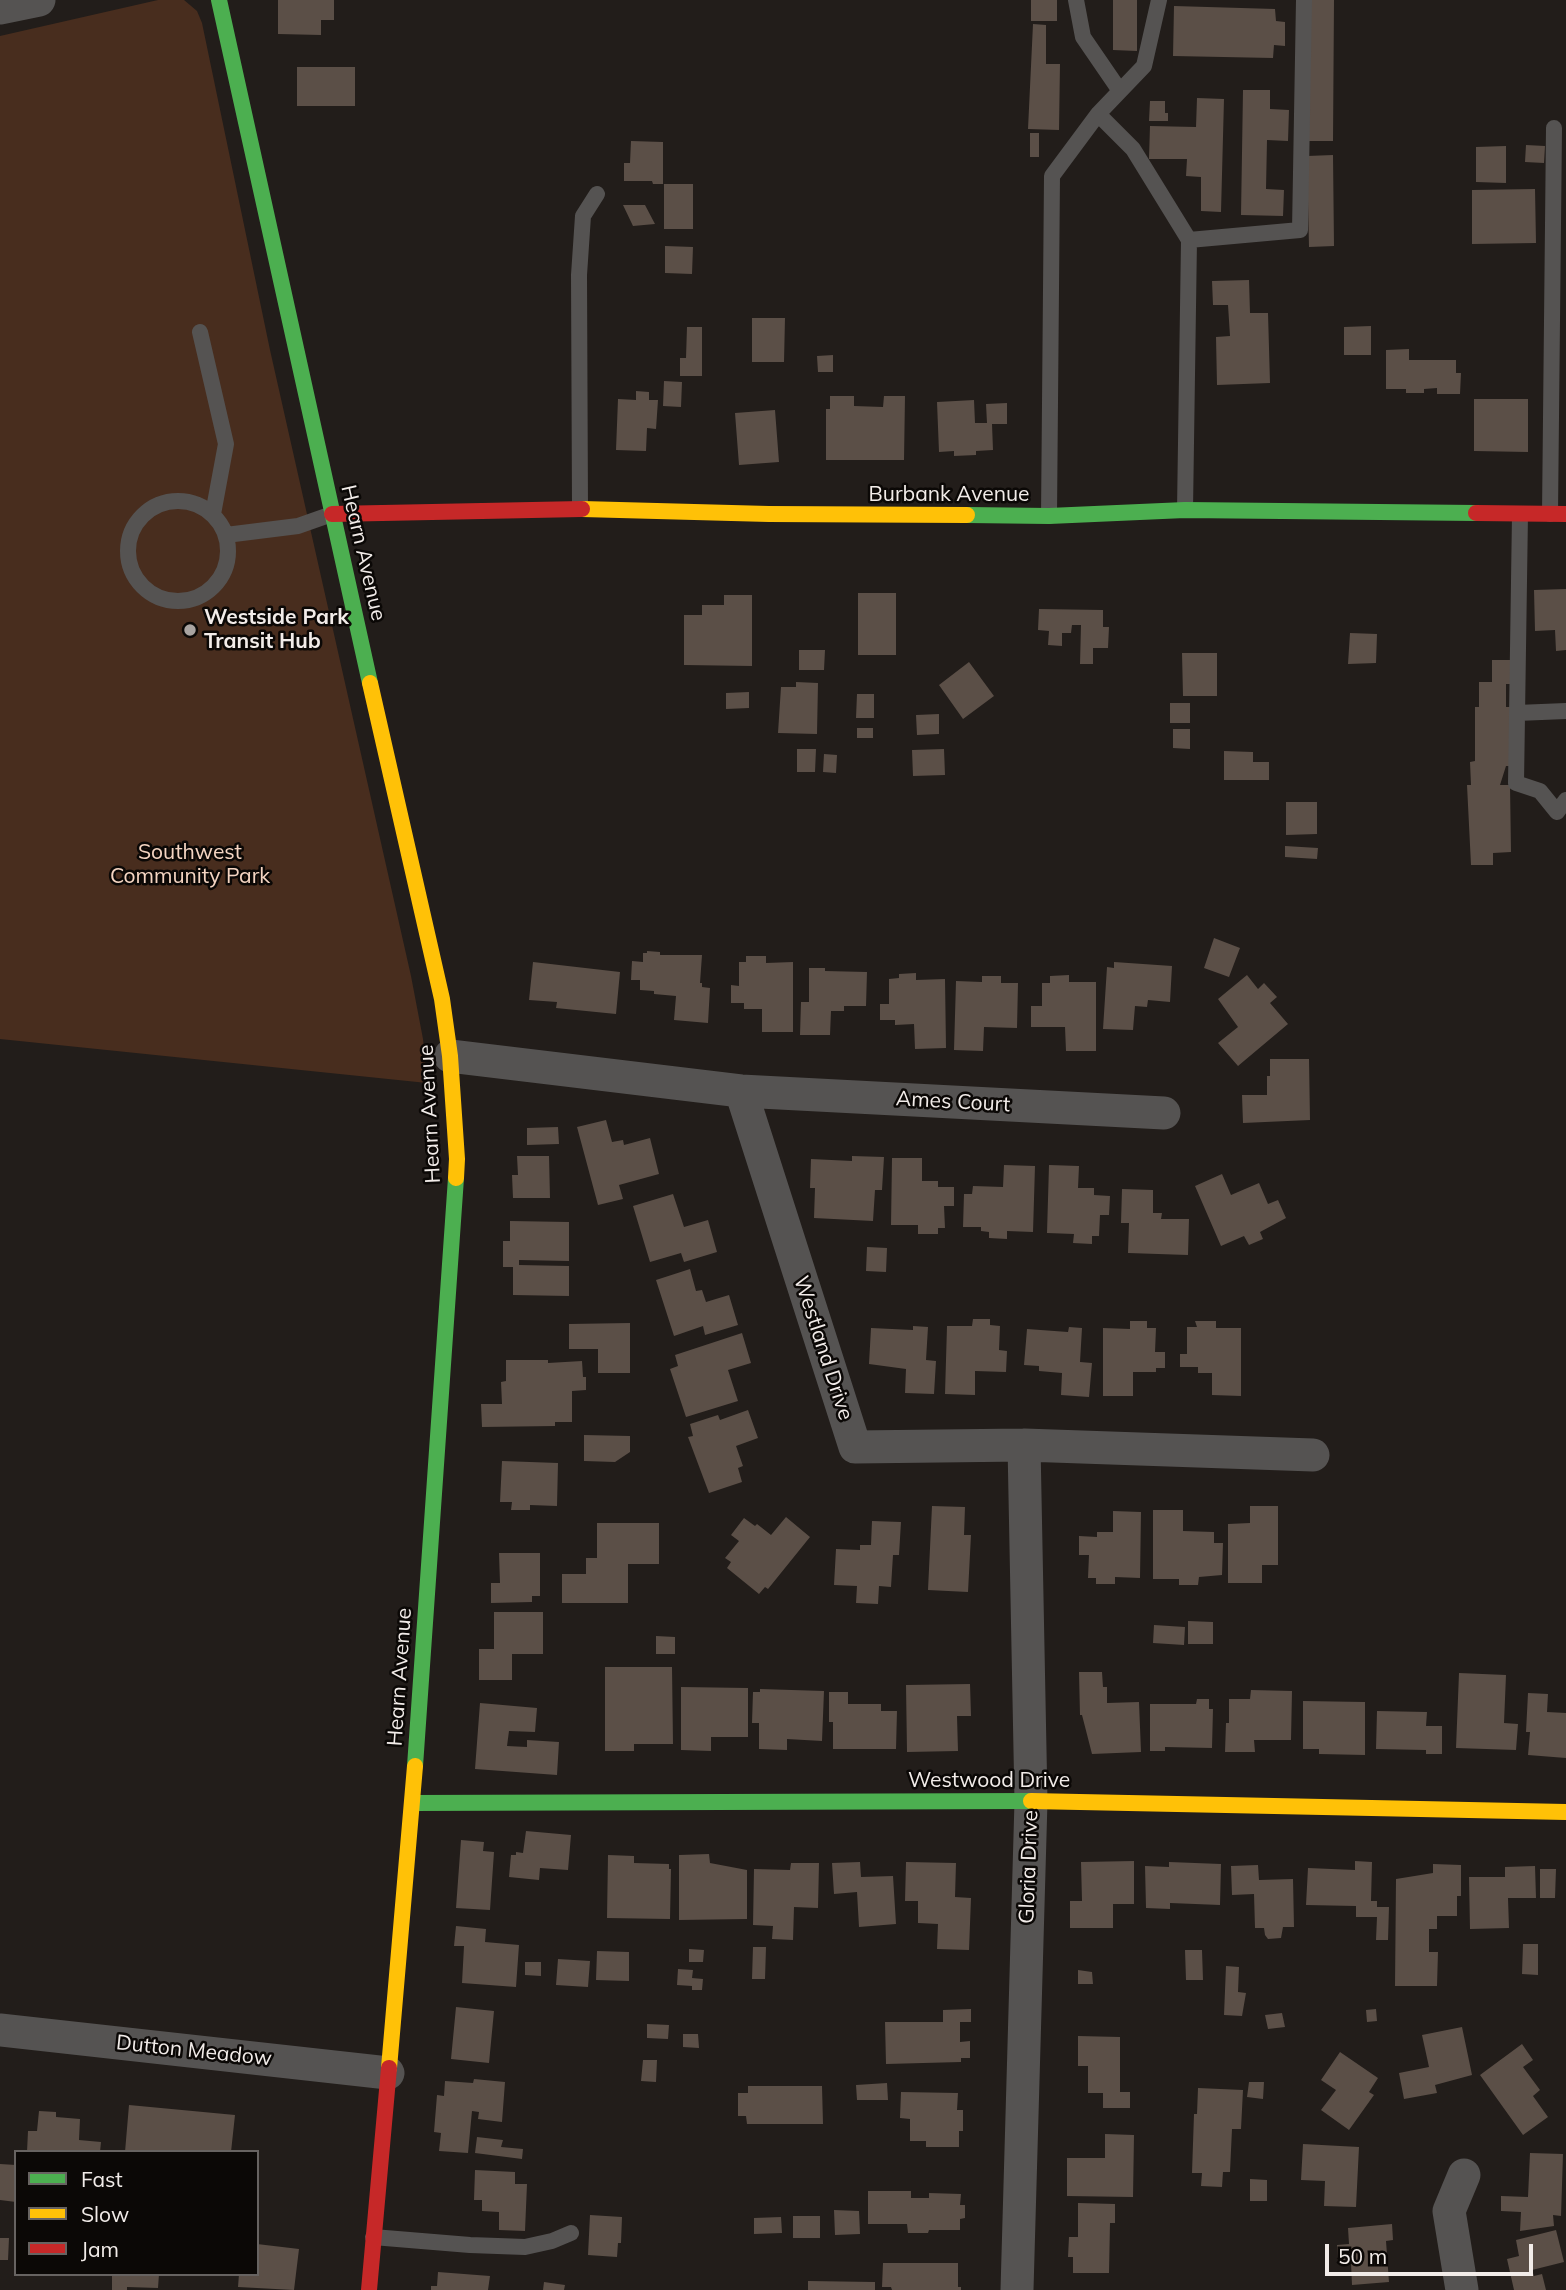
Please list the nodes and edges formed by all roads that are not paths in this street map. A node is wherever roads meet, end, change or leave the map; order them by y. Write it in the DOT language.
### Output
graph roads {
  1 [pos="39,0"];
  2 [pos="219,0"];
  3 [pos="1076,0"];
  4 [pos="1159,0"];
  5 [pos="1304,0"];
  6 [pos="0,8"];
  7 [pos="1120,91"];
  8 [pos="1098,114"];
  9 [pos="1554,128"];
  10 [pos="597,194"];
  11 [pos="1189,240"];
  12 [pos="200,332"];
  13 [pos="580,509"];
  14 [pos="1185,510"];
  15 [pos="213,514"];
  16 [pos="332,514"];
  17 [pos="1520,514"];
  18 [pos="1558,514"];
  19 [pos="1049,516"];
  20 [pos="226,535"];
  21 [pos="1566,711"];
  22 [pos="1517,713"];
  23 [pos="1566,800"];
  24 [pos="450,1056"];
  25 [pos="741,1091"];
  26 [pos="1164,1113"];
  27 [pos="1024,1445"];
  28 [pos="1313,1455"];
  29 [pos="1031,1801"];
  30 [pos="412,1804"];
  31 [pos="1566,1812"];
  32 [pos="0,2030"];
  33 [pos="388,2073"];
  34 [pos="1464,2175"];
  35 [pos="571,2232"];
  36 [pos="373,2236"];
  37 [pos="369,2290"];
  38 [pos="1017,2290"];
  39 [pos="1462,2290"];
  1 -- 6 [label="street"];
  2 -- 16 [label="street, Hearn Avenue"];
  3 -- 7 [label="lane"];
  4 -- 7 [label="lane"];
  5 -- 11 [label="lane"];
  7 -- 8 [label="lane"];
  8 -- 11 [label="lane"];
  8 -- 19 [label="lane"];
  9 -- 18 [label="lane"];
  10 -- 13 [label="lane"];
  11 -- 14 [label="lane"];
  12 -- 15 [label="lane"];
  13 -- 16 [label="street, Burbank Avenue"];
  13 -- 19 [label="street, Burbank Avenue"];
  14 -- 17 [label="street, Burbank Avenue"];
  14 -- 19 [label="street, Burbank Avenue"];
  15 -- 20 [label="lane"];
  15 -- 20 [label="lane"];
  16 -- 20 [label="lane"];
  16 -- 24 [label="street, Hearn Avenue"];
  17 -- 18 [label="street, Burbank Avenue"];
  17 -- 22 [label="lane"];
  21 -- 22 [label="lane"];
  22 -- 23 [label="lane"];
  24 -- 25 [label="street"];
  24 -- 30 [label="street, Hearn Avenue"];
  25 -- 26 [label="street, Ames Court"];
  25 -- 27 [label="street, Westland Drive"];
  27 -- 28 [label="street, Westland Drive"];
  27 -- 29 [label="street, Gloria Drive"];
  29 -- 30 [label="street, Westwood Drive"];
  29 -- 31 [label="street, Westwood Drive"];
  29 -- 38 [label="street, Gloria Drive"];
  30 -- 33 [label="street, Hearn Avenue"];
  32 -- 33 [label="street, Dutton Meadow"];
  33 -- 36 [label="street, Hearn Avenue"];
  34 -- 39 [label="street"];
  35 -- 36 [label="lane"];
  36 -- 37 [label="street, Hearn Avenue"];
}
